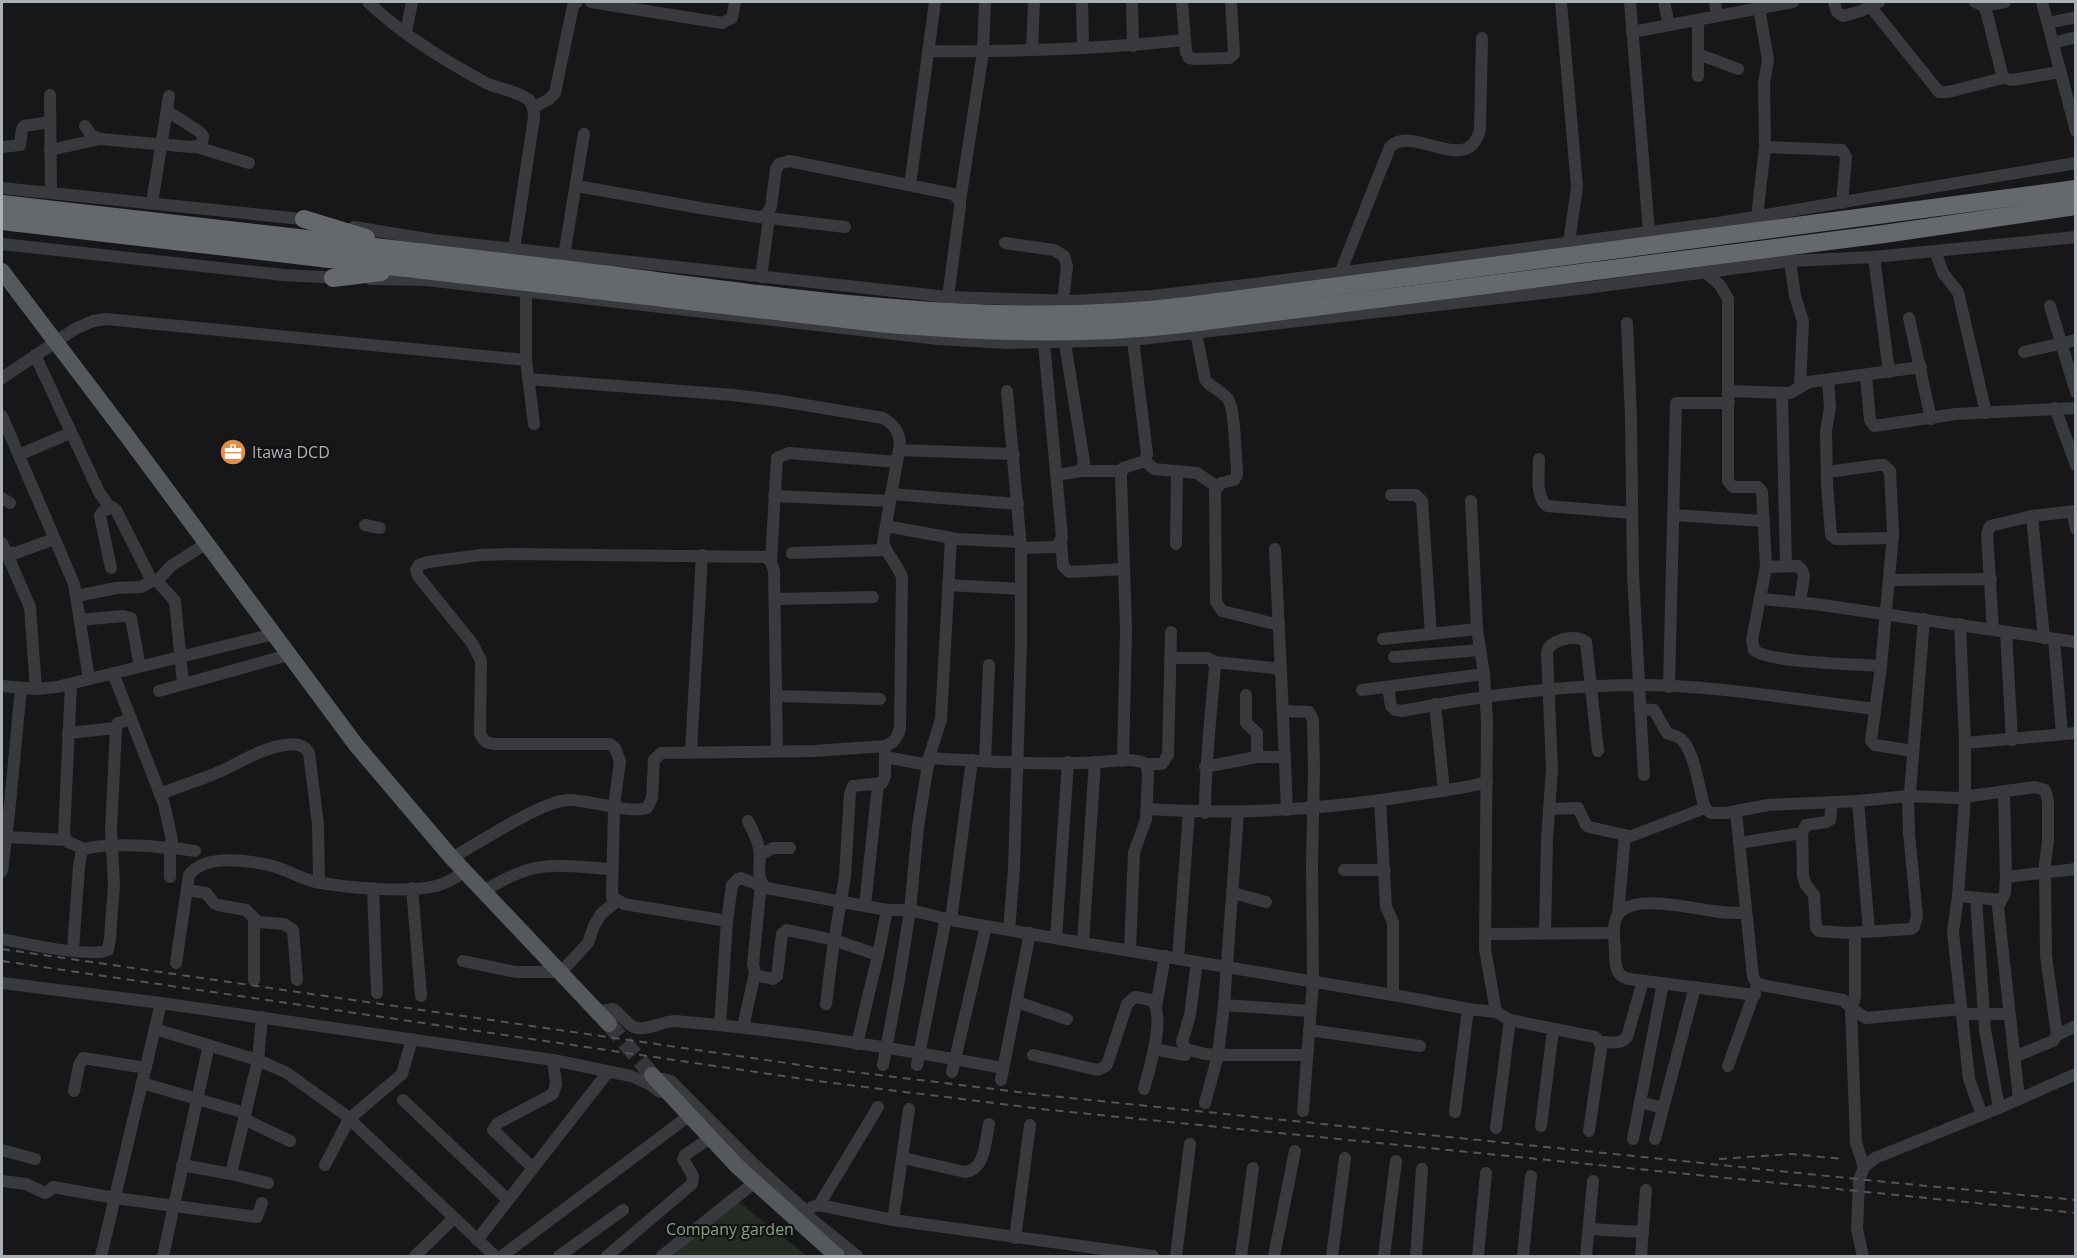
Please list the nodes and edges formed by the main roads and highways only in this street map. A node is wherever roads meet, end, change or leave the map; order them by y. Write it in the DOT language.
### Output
graph roads {
  1 [pos="2076,189"];
  2 [pos="2,204"];
  3 [pos="2076,206"];
  4 [pos="304,219"];
  5 [pos="2,221"];
  6 [pos="406,250"];
  7 [pos="419,268"];
  8 [pos="2,271"];
  9 [pos="333,278"];
  10 [pos="603,1018"];
  11 [pos="655,1078"];
  12 [pos="837,1257"];
  1 -- 6 [label="highway"];
  2 -- 6 [label="highway"];
  3 -- 7 [label="highway"];
  4 -- 6 [label="highway"];
  5 -- 7 [label="highway"];
  7 -- 9 [label="highway"];
  8 -- 10 [label="main road"];
  11 -- 12 [label="main road"];
}
